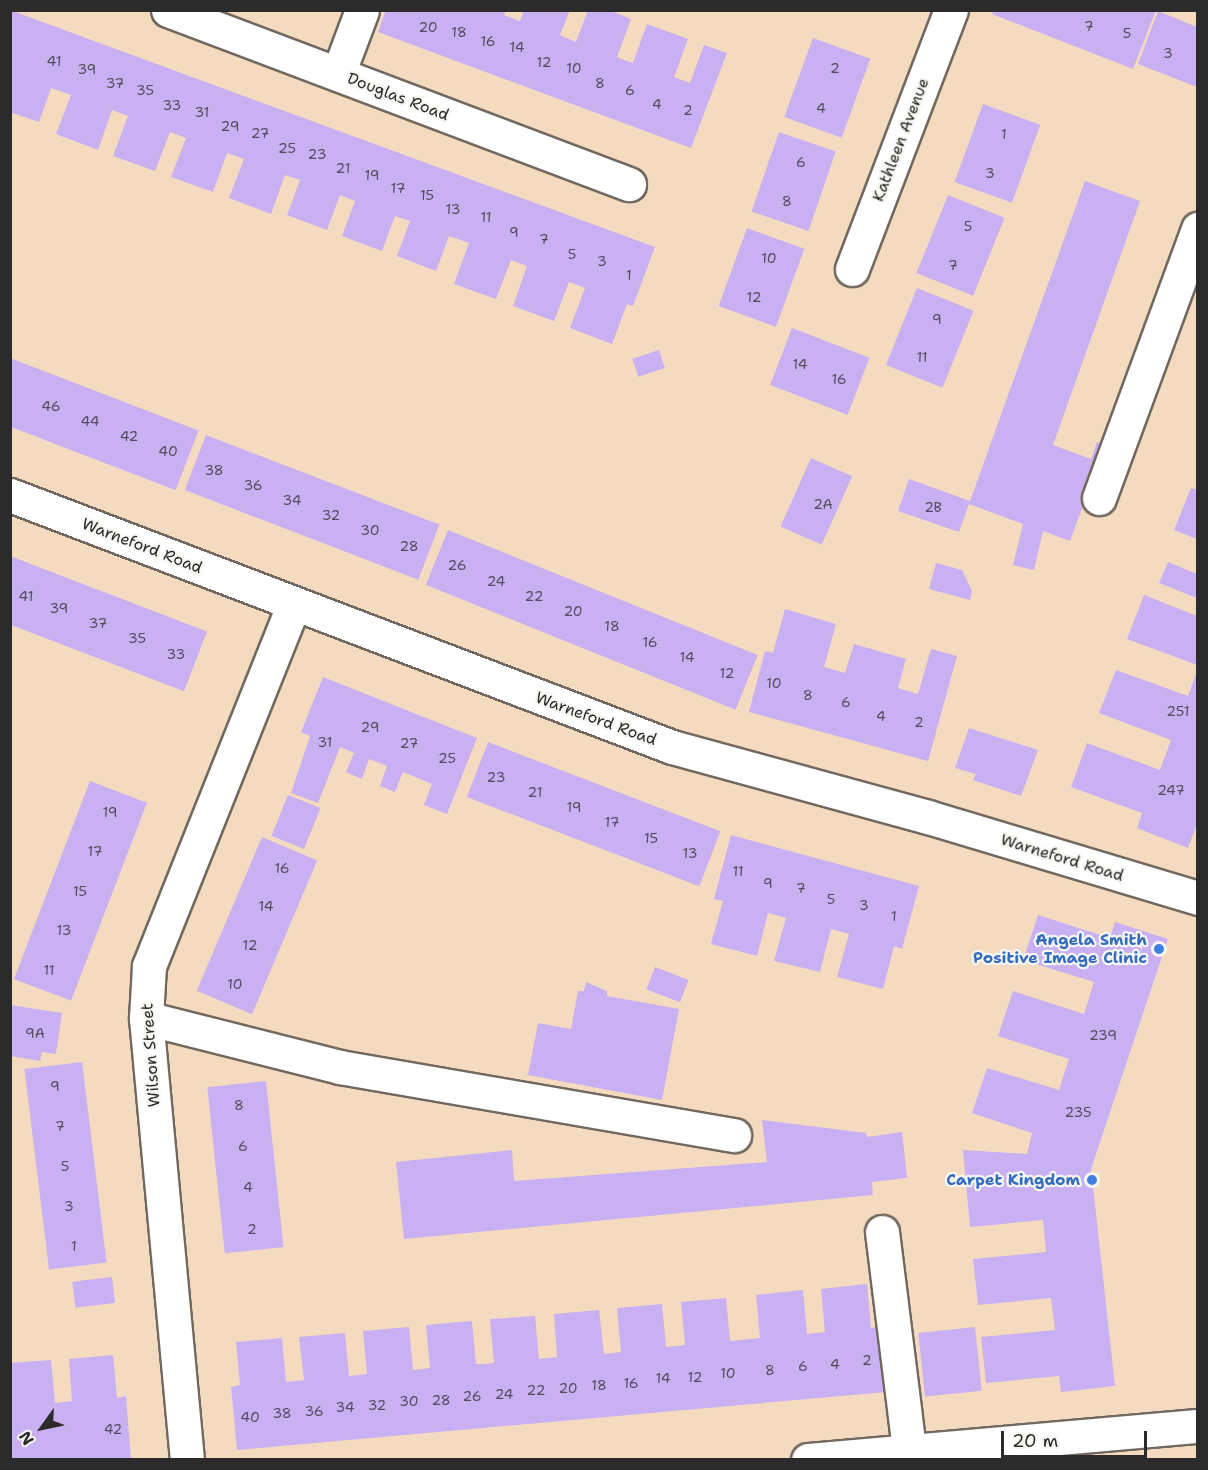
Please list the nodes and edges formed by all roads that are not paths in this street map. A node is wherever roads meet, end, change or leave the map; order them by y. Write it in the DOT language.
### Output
graph roads {
  1 [pos="168,10"];
  2 [pos="362,10"];
  3 [pos="951,10"];
  4 [pos="338,74"];
  5 [pos="629,184"];
  6 [pos="1197,229"];
  7 [pos="852,269"];
  8 [pos="10,495"];
  9 [pos="1099,498"];
  10 [pos="293,606"];
  11 [pos="1197,898"];
  12 [pos="146,1018"];
  13 [pos="734,1135"];
  14 [pos="882,1232"];
  15 [pos="1197,1426"];
  16 [pos="909,1450"];
  17 [pos="187,1460"];
  18 [pos="808,1460"];
  1 -- 4 [label="street, Douglas Road"];
  2 -- 4 [label="street"];
  3 -- 7 [label="street, Kathleen Avenue"];
  4 -- 5 [label="street, Douglas Road"];
  6 -- 9 [label="street"];
  8 -- 10 [label="street, Warneford Road"];
  10 -- 11 [label="street, Warneford Road"];
  10 -- 12 [label="street, Wilson Street"];
  12 -- 13 [label="street"];
  12 -- 17 [label="street, Wilson Street"];
  14 -- 16 [label="street"];
  15 -- 16 [label="street"];
  16 -- 18 [label="street"];
}
